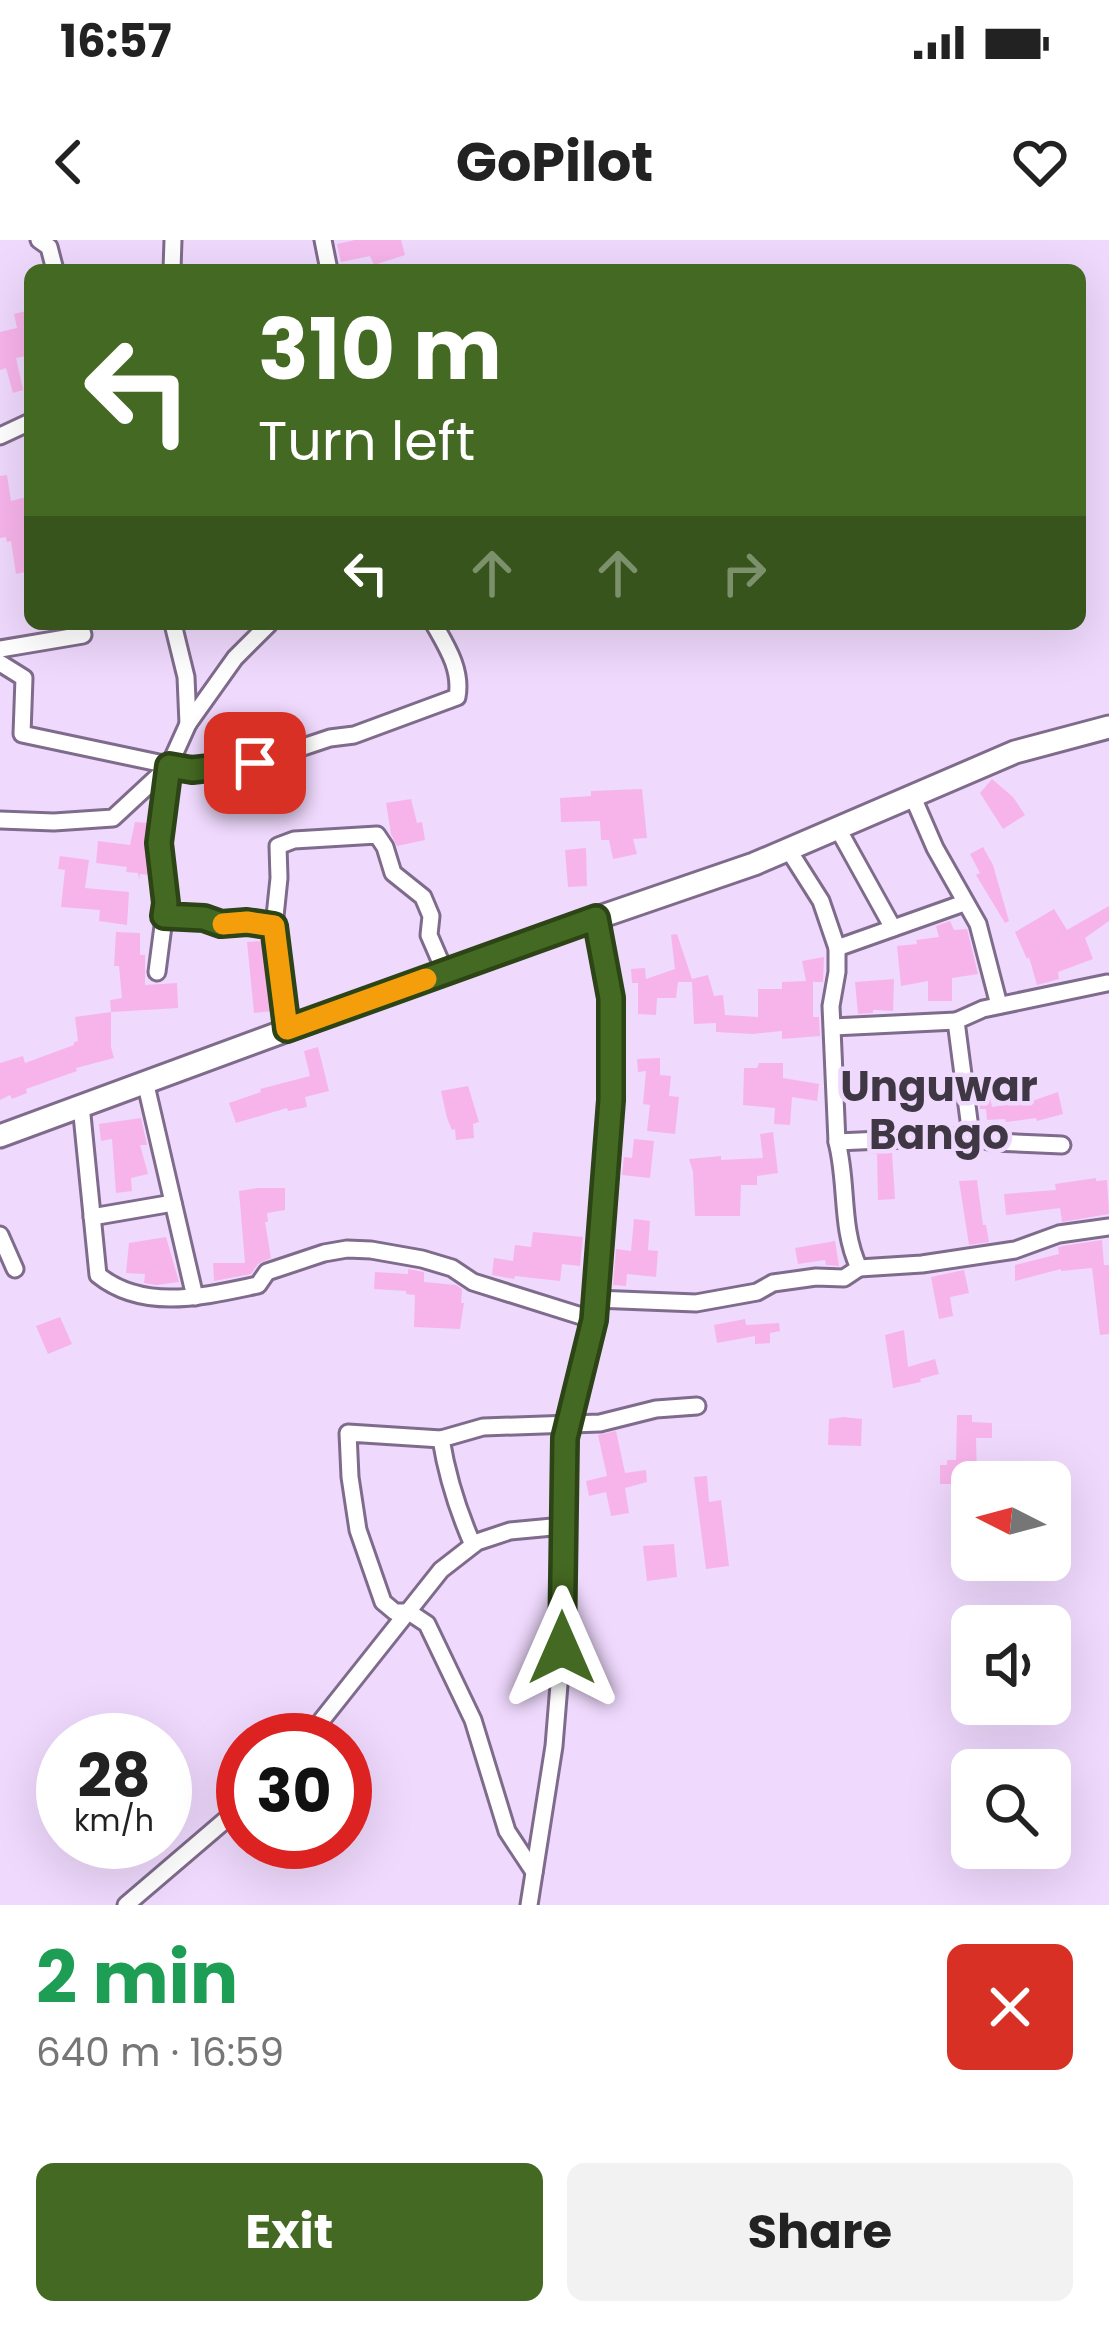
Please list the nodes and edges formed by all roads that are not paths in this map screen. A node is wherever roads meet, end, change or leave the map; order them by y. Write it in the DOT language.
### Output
graph roads {
  1 [pos="81,630"];
  2 [pos="174,630"];
  3 [pos="263,630"];
  4 [pos="437,630"];
  5 [pos="0,649"];
  6 [pos="0,663"];
  7 [pos="188,724"];
  8 [pos="1109,727"];
  9 [pos="169,766"];
  10 [pos="912,794"];
  11 [pos="0,820"];
  12 [pos="837,827"];
  13 [pos="788,849"];
  14 [pos="964,903"];
  15 [pos="164,916"];
  16 [pos="596,918"];
  17 [pos="274,926"];
  18 [pos="893,928"];
  19 [pos="837,948"];
  20 [pos="157,972"];
  21 [pos="445,972"];
  22 [pos="1107,982"];
  23 [pos="999,1005"];
  24 [pos="956,1021"];
  25 [pos="832,1027"];
  26 [pos="287,1029"];
  27 [pos="145,1081"];
  28 [pos="81,1105"];
  29 [pos="0,1136"];
  30 [pos="971,1136"];
  31 [pos="837,1142"];
  32 [pos="1062,1145"];
  33 [pos="173,1203"];
  34 [pos="92,1217"];
  35 [pos="1109,1227"];
  36 [pos="0,1234"];
  37 [pos="8,1262"];
  38 [pos="859,1268"];
  39 [pos="195,1297"];
  40 [pos="595,1299"];
  41 [pos="594,1320"];
  42 [pos="697,1406"];
  43 [pos="568,1424"];
  44 [pos="442,1439"];
  45 [pos="562,1526"];
  46 [pos="473,1545"];
  47 [pos="409,1612"];
  48 [pos="328,1713"];
  49 [pos="216,1828"];
  50 [pos="534,1872"];
  51 [pos="126,1905"];
  52 [pos="529,1905"];
  1 -- 5 [label="street"];
  2 -- 7 [label="street"];
  3 -- 7 [label="street"];
  4 -- 9 [label="street"];
  6 -- 9 [label="street"];
  7 -- 9 [label="street"];
  8 -- 10 [label="main road"];
  9 -- 11 [label="street"];
  9 -- 15 [label="street"];
  10 -- 12 [label="main road"];
  10 -- 14 [label="street"];
  12 -- 13 [label="main road"];
  12 -- 18 [label="street"];
  13 -- 16 [label="main road"];
  13 -- 19 [label="street"];
  14 -- 18 [label="street"];
  14 -- 23 [label="street"];
  15 -- 17 [label="street"];
  15 -- 20 [label="street"];
  16 -- 21 [label="main road"];
  16 -- 40 [label="street"];
  17 -- 21 [label="street"];
  17 -- 26 [label="street"];
  18 -- 19 [label="street"];
  19 -- 25 [label="street"];
  21 -- 26 [label="main road"];
  22 -- 23 [label="street"];
  23 -- 24 [label="street"];
  24 -- 25 [label="street"];
  24 -- 30 [label="street"];
  25 -- 31 [label="street"];
  26 -- 27 [label="main road"];
  27 -- 28 [label="main road"];
  27 -- 33 [label="street"];
  28 -- 29 [label="main road"];
  28 -- 34 [label="street"];
  30 -- 31 [label="street"];
  30 -- 32 [label="street"];
  31 -- 38 [label="street"];
  33 -- 34 [label="street"];
  33 -- 39 [label="street"];
  34 -- 39 [label="street"];
  35 -- 38 [label="street"];
  36 -- 37 [label="street"];
  38 -- 40 [label="street"];
  39 -- 41 [label="street"];
  40 -- 41 [label="street"];
  41 -- 43 [label="street"];
  42 -- 43 [label="street"];
  43 -- 44 [label="street"];
  43 -- 45 [label="street"];
  44 -- 46 [label="street"];
  44 -- 47 [label="street"];
  45 -- 46 [label="street"];
  45 -- 50 [label="street"];
  46 -- 47 [label="street"];
  47 -- 48 [label="street"];
  47 -- 50 [label="street"];
  49 -- 51 [label="street"];
  50 -- 52 [label="street"];
}
